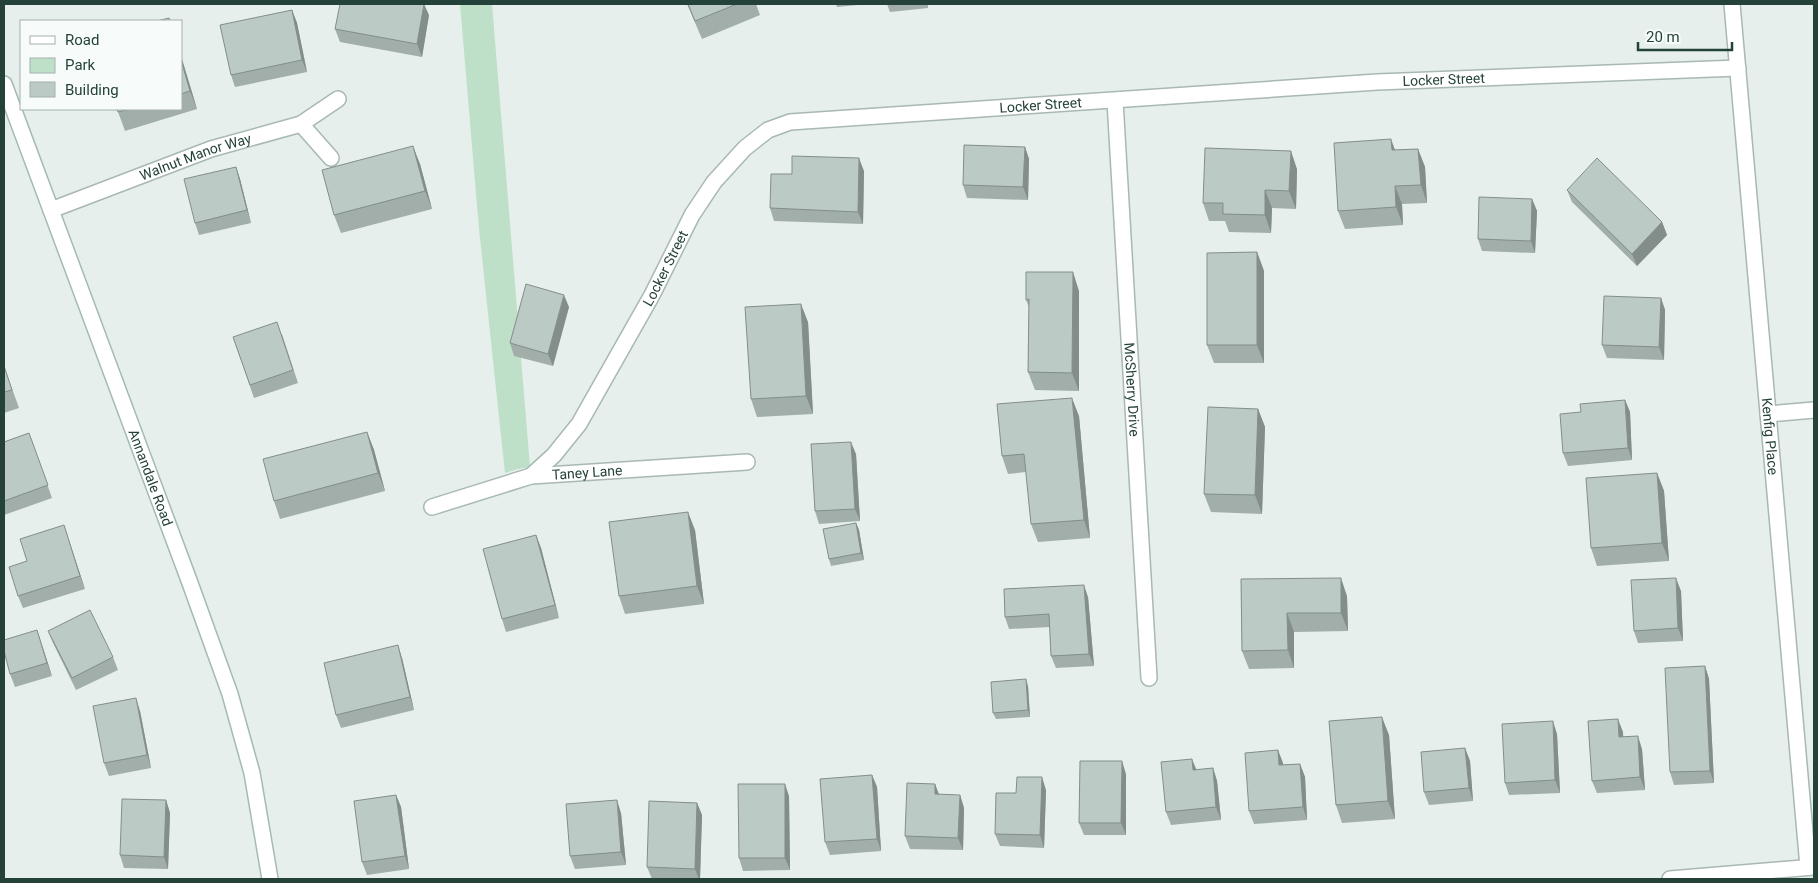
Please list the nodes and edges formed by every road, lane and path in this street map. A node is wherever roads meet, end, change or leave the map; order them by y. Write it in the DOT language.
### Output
graph roads {
  1 [pos="1732,4"];
  2 [pos="1738,68"];
  3 [pos="4,84"];
  4 [pos="338,99"];
  5 [pos="1115,101"];
  6 [pos="301,124"];
  7 [pos="331,158"];
  8 [pos="51,210"];
  9 [pos="1814,410"];
  10 [pos="1768,414"];
  11 [pos="747,462"];
  12 [pos="531,476"];
  13 [pos="432,507"];
  14 [pos="1149,678"];
  15 [pos="1811,867"];
  16 [pos="270,879"];
  17 [pos="1670,879"];
  1 -- 2 [label="street, Kenfig Place"];
  2 -- 5 [label="street, Locker Street"];
  2 -- 10 [label="street, Kenfig Place"];
  3 -- 8 [label="street, Annandale Road"];
  4 -- 6 [label="street, Walnut Manor Way"];
  5 -- 12 [label="street, Locker Street"];
  5 -- 14 [label="street, McSherry Drive"];
  6 -- 7 [label="street"];
  6 -- 8 [label="street, Walnut Manor Way"];
  8 -- 16 [label="street, Annandale Road"];
  9 -- 10 [label="street"];
  10 -- 15 [label="street, Kenfig Place"];
  11 -- 12 [label="street, Taney Lane"];
  12 -- 13 [label="street, Taney Lane"];
  15 -- 17 [label="street"];
}
